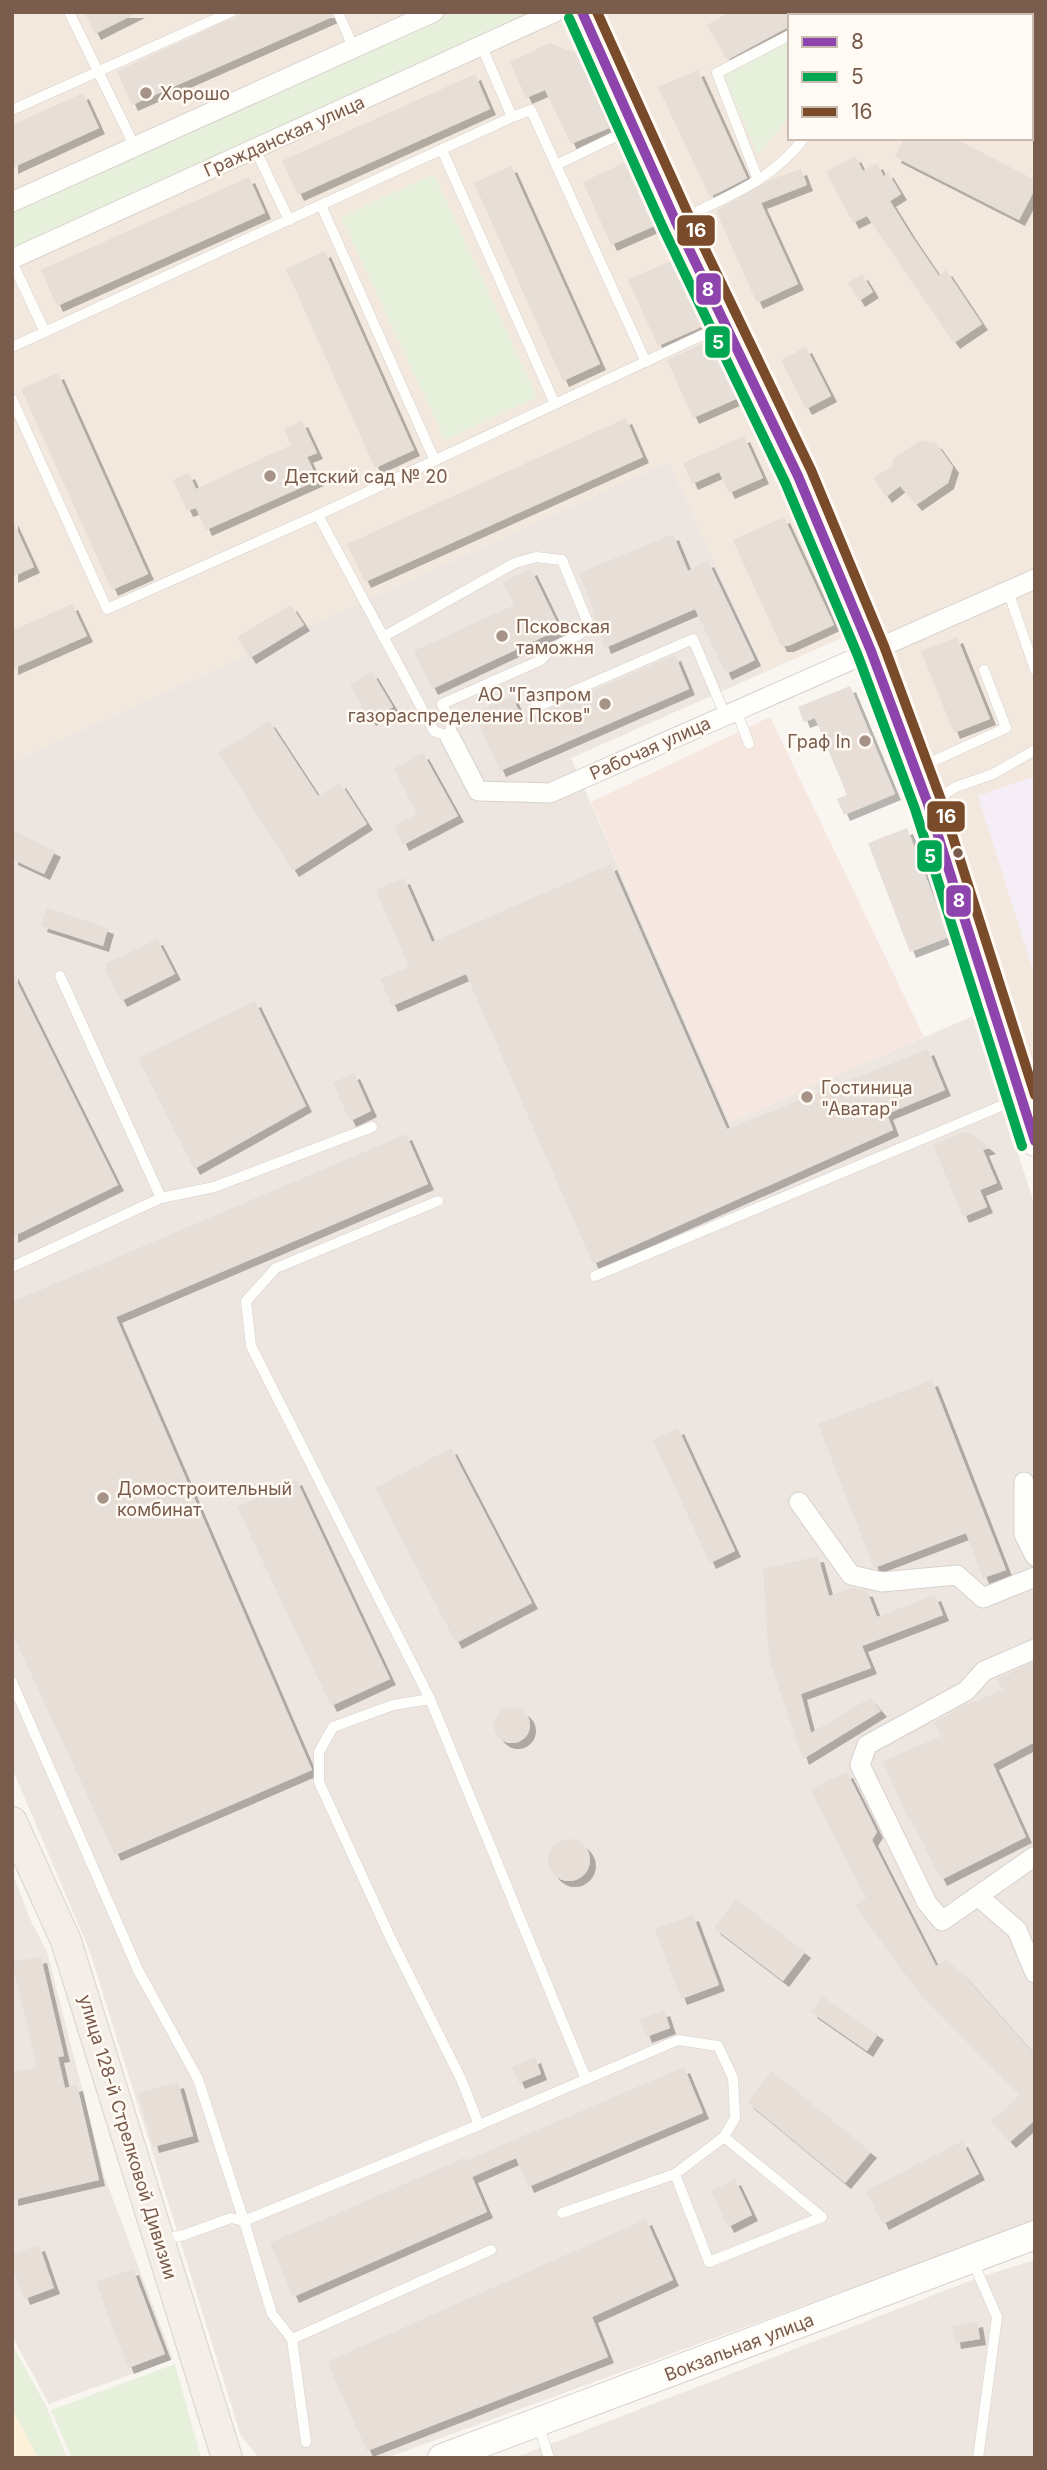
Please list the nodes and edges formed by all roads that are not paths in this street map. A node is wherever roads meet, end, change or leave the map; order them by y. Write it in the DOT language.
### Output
graph roads {
  1 [pos="69,12"];
  2 [pos="231,12"];
  3 [pos="338,12"];
  4 [pos="434,12"];
  5 [pos="555,12"];
  6 [pos="582,12"];
  7 [pos="788,36"];
  8 [pos="482,47"];
  9 [pos="354,49"];
  10 [pos="99,72"];
  11 [pos="12,110"];
  12 [pos="512,117"];
  13 [pos="634,128"];
  14 [pos="802,140"];
  15 [pos="135,147"];
  16 [pos="255,149"];
  17 [pos="442,150"];
  18 [pos="556,165"];
  19 [pos="758,180"];
  20 [pos="12,202"];
  21 [pos="321,205"];
  22 [pos="289,220"];
  23 [pos="676,222"];
  24 [pos="12,261"];
  25 [pos="724,325"];
  26 [pos="45,332"];
  27 [pos="12,347"];
  28 [pos="646,362"];
  29 [pos="12,399"];
  30 [pos="555,404"];
  31 [pos="435,461"];
  32 [pos="318,515"];
  33 [pos="1035,579"];
  34 [pos="1008,591"];
  35 [pos="383,638"];
  36 [pos="871,651"];
  37 [pos="984,670"];
  38 [pos="1035,670"];
  39 [pos="532,709"];
  40 [pos="730,713"];
  41 [pos="450,737"];
  42 [pos="750,744"];
  43 [pos="1035,750"];
  44 [pos="915,769"];
  45 [pos="928,804"];
  46 [pos="60,976"];
  47 [pos="1023,1083"];
  48 [pos="372,1127"];
  49 [pos="1035,1142"];
  50 [pos="161,1198"];
  51 [pos="438,1201"];
  52 [pos="12,1267"];
  53 [pos="595,1276"];
  54 [pos="1024,1482"];
  55 [pos="799,1502"];
  56 [pos="1035,1556"];
  57 [pos="1035,1577"];
  58 [pos="1035,1649"];
  59 [pos="12,1682"];
  60 [pos="430,1699"];
  61 [pos="12,1822"];
  62 [pos="1035,1856"];
  63 [pos="978,1896"];
  64 [pos="1035,1973"];
  65 [pos="586,2079"];
  66 [pos="479,2125"];
  67 [pos="724,2137"];
  68 [pos="675,2174"];
  69 [pos="562,2213"];
  70 [pos="244,2221"];
  71 [pos="1035,2235"];
  72 [pos="161,2240"];
  73 [pos="491,2250"];
  74 [pos="971,2259"];
  75 [pos="292,2339"];
  76 [pos="538,2423"];
  77 [pos="306,2442"];
  78 [pos="227,2458"];
  79 [pos="442,2458"];
  80 [pos="550,2458"];
  81 [pos="978,2458"];
  1 -- 10 [label="lane"];
  2 -- 10 [label="lane"];
  3 -- 9 [label="lane"];
  4 -- 9 [label="street"];
  5 -- 8 [label="street, Гражданская улица"];
  6 -- 13 [label="street"];
  7 -- 19 [label="lane"];
  8 -- 12 [label="lane"];
  8 -- 16 [label="street, Гражданская улица"];
  9 -- 15 [label="street"];
  10 -- 11 [label="lane"];
  10 -- 15 [label="lane"];
  12 -- 17 [label="lane"];
  12 -- 18 [label="lane"];
  13 -- 18 [label="lane"];
  13 -- 23 [label="street"];
  14 -- 19 [label="lane"];
  15 -- 20 [label="street"];
  16 -- 22 [label="lane"];
  16 -- 24 [label="street, Гражданская улица"];
  17 -- 21 [label="lane"];
  17 -- 30 [label="lane"];
  18 -- 28 [label="lane"];
  19 -- 23 [label="lane"];
  21 -- 22 [label="lane"];
  21 -- 31 [label="lane"];
  22 -- 26 [label="lane"];
  23 -- 25 [label="street"];
  24 -- 26 [label="lane"];
  25 -- 28 [label="lane"];
  25 -- 36 [label="street"];
  26 -- 27 [label="lane"];
  28 -- 30 [label="lane"];
  29 -- 32 [label="lane"];
  30 -- 31 [label="lane"];
  31 -- 32 [label="lane"];
  32 -- 35 [label="lane"];
  33 -- 34 [label="street, Рабочая улица"];
  34 -- 36 [label="street, Рабочая улица"];
  34 -- 38 [label="lane"];
  35 -- 41 [label="lane"];
  35 -- 41 [label="lane"];
  36 -- 40 [label="street, Рабочая улица"];
  36 -- 44 [label="street"];
  37 -- 44 [label="lane"];
  39 -- 40 [label="lane"];
  40 -- 41 [label="street, Рабочая улица"];
  40 -- 42 [label="lane"];
  43 -- 45 [label="lane"];
  44 -- 45 [label="street"];
  45 -- 47 [label="street"];
  46 -- 50 [label="lane"];
  47 -- 49 [label="street"];
  47 -- 53 [label="lane"];
  48 -- 50 [label="lane"];
  50 -- 52 [label="lane"];
  51 -- 60 [label="lane"];
  54 -- 56 [label="street"];
  55 -- 57 [label="street"];
  58 -- 63 [label="street"];
  59 -- 70 [label="lane"];
  60 -- 65 [label="lane"];
  60 -- 66 [label="lane"];
  61 -- 72 [label="main road, улица 128-й Стрелковой Дивизии"];
  62 -- 63 [label="street"];
  63 -- 64 [label="street"];
  65 -- 66 [label="lane"];
  65 -- 67 [label="lane"];
  66 -- 70 [label="lane"];
  67 -- 68 [label="lane"];
  67 -- 68 [label="lane"];
  68 -- 69 [label="lane"];
  70 -- 72 [label="lane"];
  70 -- 75 [label="lane"];
  71 -- 74 [label="street, Вокзальная улица"];
  72 -- 78 [label="main road, улица 128-й Стрелковой Дивизии"];
  73 -- 75 [label="lane"];
  74 -- 76 [label="street, Вокзальная улица"];
  74 -- 81 [label="lane"];
  75 -- 77 [label="lane"];
  76 -- 79 [label="street, Вокзальная улица"];
  76 -- 80 [label="lane"];
}
